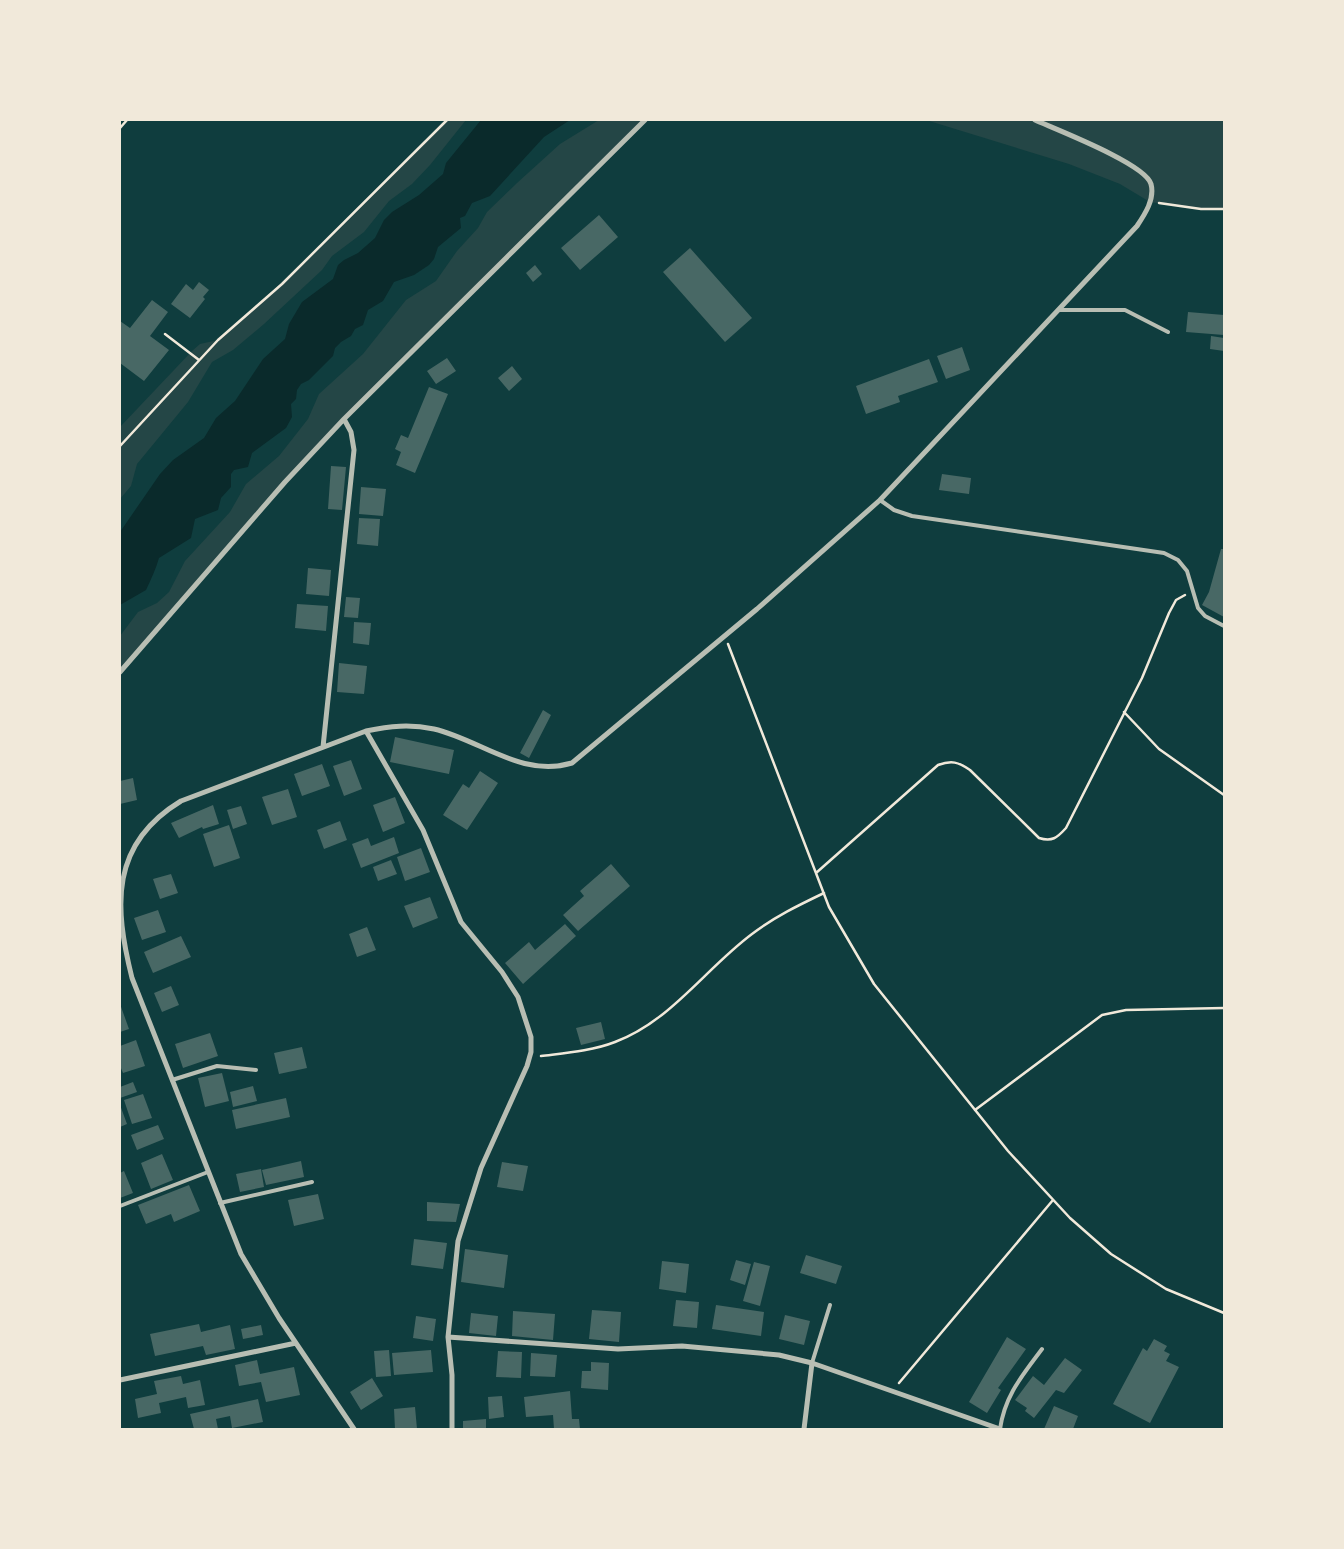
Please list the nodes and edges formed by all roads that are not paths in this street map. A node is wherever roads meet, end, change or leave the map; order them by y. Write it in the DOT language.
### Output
graph roads {
  1 [pos="646,120"];
  2 [pos="1034,120"];
  3 [pos="1059,310"];
  4 [pos="1168,332"];
  5 [pos="344,419"];
  6 [pos="880,500"];
  7 [pos="1224,626"];
  8 [pos="120,672"];
  9 [pos="366,731"];
  10 [pos="323,747"];
  11 [pos="256,1070"];
  12 [pos="172,1080"];
  13 [pos="208,1172"];
  14 [pos="312,1182"];
  15 [pos="220,1203"];
  16 [pos="120,1206"];
  17 [pos="830,1305"];
  18 [pos="448,1337"];
  19 [pos="296,1343"];
  20 [pos="1042,1349"];
  21 [pos="812,1363"];
  22 [pos="120,1380"];
  23 [pos="354,1429"];
  24 [pos="452,1429"];
  25 [pos="804,1429"];
  26 [pos="1000,1429"];
  1 -- 5 [label="street"];
  2 -- 3 [label="street"];
  3 -- 4 [label="lane"];
  3 -- 6 [label="street"];
  5 -- 8 [label="street"];
  5 -- 10 [label="street"];
  6 -- 7 [label="lane"];
  6 -- 9 [label="street"];
  9 -- 10 [label="street"];
  9 -- 18 [label="street"];
  10 -- 12 [label="street"];
  11 -- 12 [label="lane"];
  12 -- 13 [label="street"];
  13 -- 15 [label="street"];
  13 -- 16 [label="lane"];
  14 -- 15 [label="lane"];
  15 -- 19 [label="street"];
  17 -- 21 [label="lane"];
  18 -- 21 [label="street"];
  18 -- 24 [label="street"];
  19 -- 22 [label="street"];
  19 -- 23 [label="street"];
  20 -- 26 [label="lane"];
  21 -- 25 [label="street"];
  21 -- 26 [label="street"];
}
